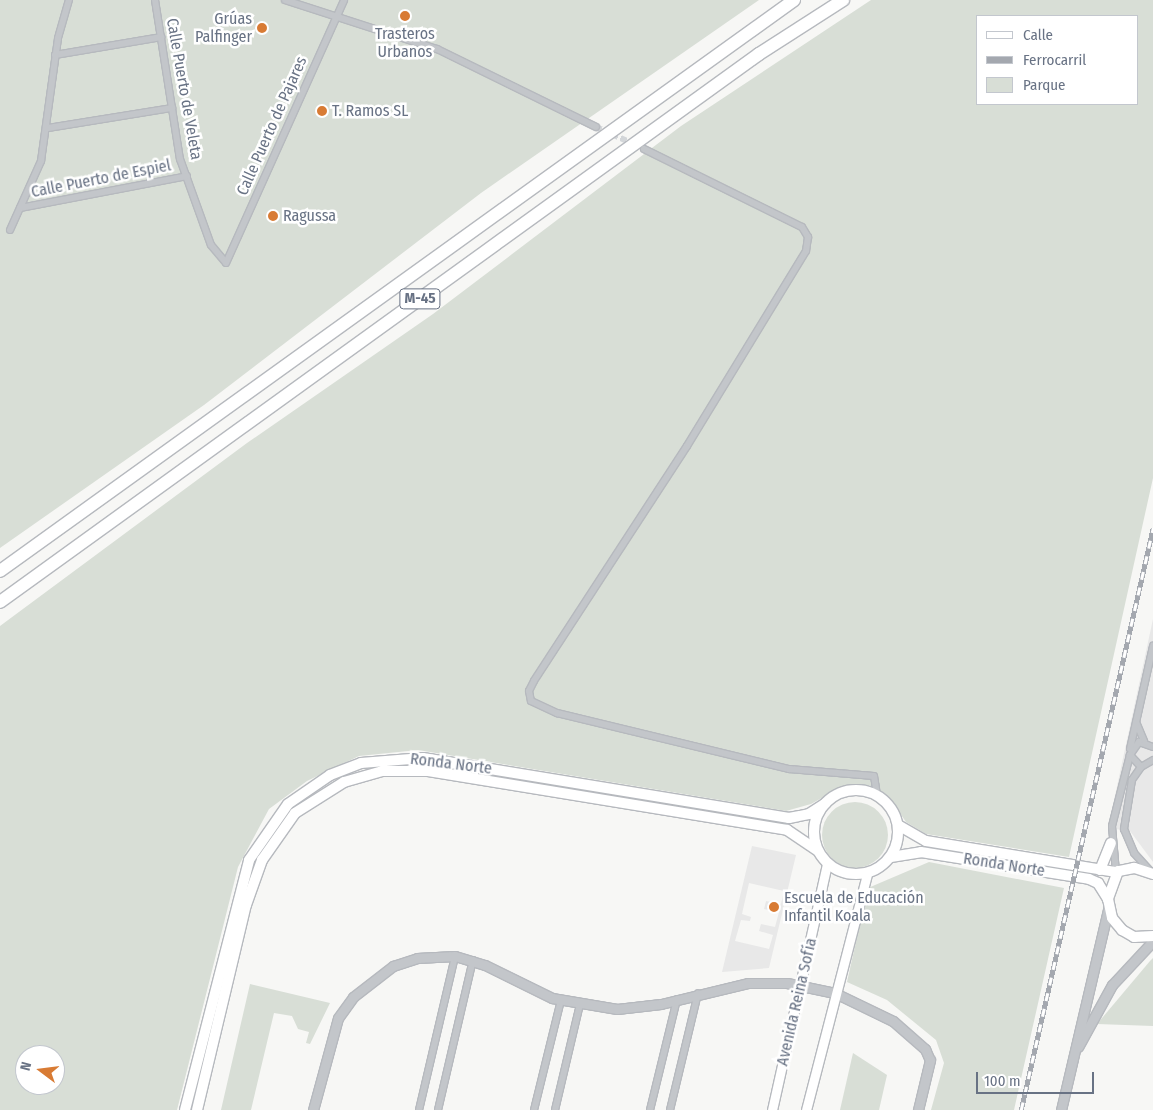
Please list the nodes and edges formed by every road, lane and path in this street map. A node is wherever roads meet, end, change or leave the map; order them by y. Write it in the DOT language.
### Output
graph roads {
  1 [pos="69,0"];
  2 [pos="154,0"];
  3 [pos="285,0"];
  4 [pos="344,0"];
  5 [pos="794,0"];
  6 [pos="843,0"];
  7 [pos="336,16"];
  8 [pos="161,37"];
  9 [pos="55,55"];
  10 [pos="172,108"];
  11 [pos="596,127"];
  12 [pos="48,128"];
  13 [pos="644,149"];
  14 [pos="186,176"];
  15 [pos="20,208"];
  16 [pos="10,230"];
  17 [pos="226,263"];
  18 [pos="0,570"];
  19 [pos="0,602"];
  20 [pos="1153,646"];
  21 [pos="1136,722"];
  22 [pos="1144,741"];
  23 [pos="1153,747"];
  24 [pos="1130,752"];
  25 [pos="1153,760"];
  26 [pos="1142,767"];
  27 [pos="877,795"];
  28 [pos="826,803"];
  29 [pos="898,825"];
  30 [pos="1111,843"];
  31 [pos="817,850"];
  32 [pos="891,857"];
  33 [pos="827,864"];
  34 [pos="1100,870"];
  35 [pos="1116,872"];
  36 [pos="867,874"];
  37 [pos="1153,874"];
  38 [pos="1109,902"];
  39 [pos="1153,936"];
  40 [pos="1153,941"];
  41 [pos="455,956"];
  42 [pos="474,960"];
  43 [pos="801,985"];
  44 [pos="698,993"];
  45 [pos="835,993"];
  46 [pos="677,999"];
  47 [pos="561,1000"];
  48 [pos="580,1004"];
  49 [pos="1071,1064"];
  50 [pos="185,1110"];
  51 [pos="197,1110"];
  52 [pos="313,1110"];
  53 [pos="419,1110"];
  54 [pos="438,1110"];
  55 [pos="534,1110"];
  56 [pos="554,1110"];
  57 [pos="650,1110"];
  58 [pos="670,1110"];
  59 [pos="772,1110"];
  60 [pos="806,1110"];
  61 [pos="918,1110"];
  62 [pos="1061,1110"];
  1 -- 9 [label="street"];
  2 -- 8 [label="street, Calle Puerto de Veleta"];
  3 -- 7 [label="street"];
  4 -- 7 [label="street, Calle Puerto de Pajares"];
  5 -- 18 [label="highway, M-45"];
  6 -- 19 [label="highway, M-45"];
  7 -- 11 [label="street"];
  7 -- 17 [label="street, Calle Puerto de Pajares"];
  8 -- 9 [label="street"];
  8 -- 10 [label="street, Calle Puerto de Veleta"];
  9 -- 12 [label="street"];
  10 -- 12 [label="street"];
  10 -- 14 [label="street, Calle Puerto de Veleta"];
  12 -- 15 [label="street"];
  13 -- 27 [label="street"];
  14 -- 15 [label="street, Calle Puerto de Espiel"];
  14 -- 17 [label="street, Calle Puerto de Veleta"];
  15 -- 16 [label="street"];
  20 -- 21 [label="street"];
  21 -- 22 [label="street"];
  21 -- 24 [label="street"];
  22 -- 23 [label="street"];
  22 -- 24 [label="street"];
  24 -- 26 [label="street"];
  24 -- 30 [label="street"];
  25 -- 26 [label="street"];
  26 -- 37 [label="street"];
  27 -- 28 [label="main road, Ronda Norte"];
  27 -- 29 [label="main road"];
  28 -- 31 [label="main road, Ronda Norte"];
  28 -- 50 [label="main road, Ronda Norte"];
  29 -- 32 [label="main road"];
  29 -- 34 [label="main road, Ronda Norte"];
  30 -- 34 [label="main road"];
  30 -- 35 [label="street"];
  31 -- 33 [label="main road, Ronda Norte"];
  31 -- 51 [label="main road, Ronda Norte"];
  32 -- 36 [label="main road, Ronda Norte"];
  32 -- 38 [label="main road, Ronda Norte"];
  33 -- 36 [label="main road"];
  33 -- 43 [label="main road, Avenida Reina Sofía"];
  34 -- 35 [label="main road, Ronda Norte"];
  35 -- 37 [label="main road, Ronda Norte"];
  35 -- 38 [label="main road"];
  36 -- 45 [label="main road, Avenida Reina Sofía"];
  38 -- 39 [label="main road, Ronda Norte"];
  38 -- 49 [label="street"];
  40 -- 49 [label="street"];
  41 -- 42 [label="street"];
  41 -- 52 [label="street"];
  41 -- 53 [label="street"];
  42 -- 47 [label="street"];
  42 -- 54 [label="street"];
  43 -- 44 [label="street"];
  43 -- 45 [label="street"];
  43 -- 59 [label="main road, Avenida Reina Sofía"];
  44 -- 46 [label="street"];
  44 -- 58 [label="street"];
  45 -- 60 [label="main road, Avenida Reina Sofía"];
  45 -- 61 [label="street"];
  46 -- 48 [label="street"];
  46 -- 57 [label="street"];
  47 -- 48 [label="street"];
  47 -- 55 [label="street"];
  48 -- 56 [label="street"];
  49 -- 62 [label="street"];
}
